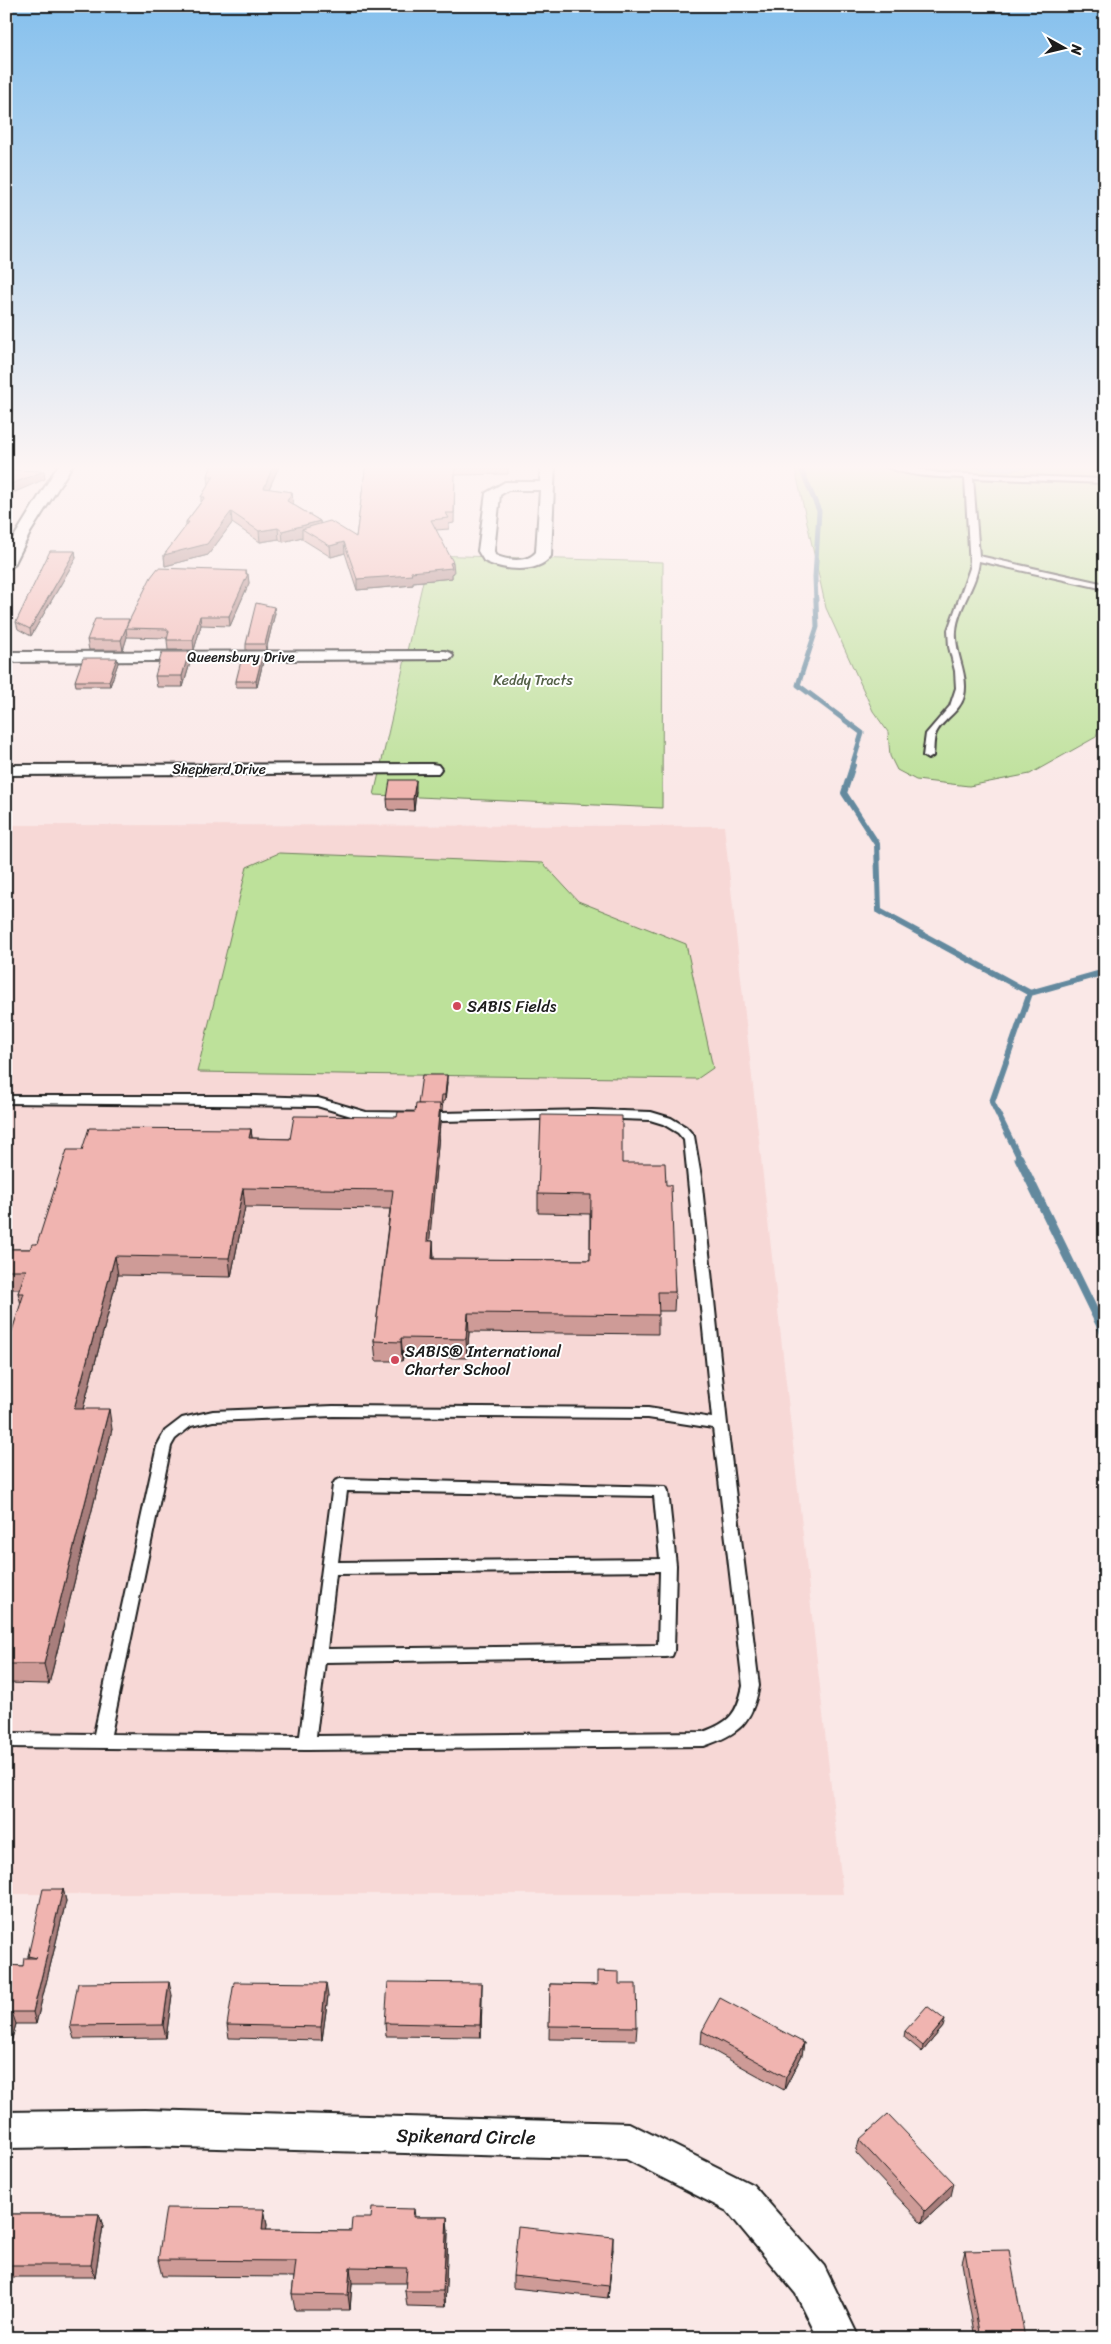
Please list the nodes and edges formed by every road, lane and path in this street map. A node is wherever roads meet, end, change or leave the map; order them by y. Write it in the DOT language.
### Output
graph roads {
  1 [pos="973,573"];
  2 [pos="1044,573"];
  3 [pos="1105,587"];
  4 [pos="445,656"];
  5 [pos="6,657"];
  6 [pos="928,756"];
  7 [pos="432,769"];
  8 [pos="6,770"];
  9 [pos="7,1103"];
  10 [pos="720,1424"];
  11 [pos="668,1565"];
  12 [pos="330,1568"];
  13 [pos="319,1656"];
  14 [pos="6,1740"];
  15 [pos="101,1740"];
  16 [pos="307,1743"];
  17 [pos="6,2130"];
  18 [pos="839,2338"];
  1 -- 6 [label="lane"];
  2 -- 3 [label="lane"];
  4 -- 5 [label="street, Queensbury Drive"];
  7 -- 8 [label="street, Shepherd Drive"];
  9 -- 10 [label="lane"];
  10 -- 15 [label="lane"];
  10 -- 16 [label="lane"];
  11 -- 12 [label="lane"];
  11 -- 12 [label="lane"];
  11 -- 13 [label="lane"];
  12 -- 13 [label="lane"];
  13 -- 16 [label="lane"];
  14 -- 15 [label="lane"];
  15 -- 16 [label="lane"];
  17 -- 18 [label="street, Spikenard Circle"];
}
